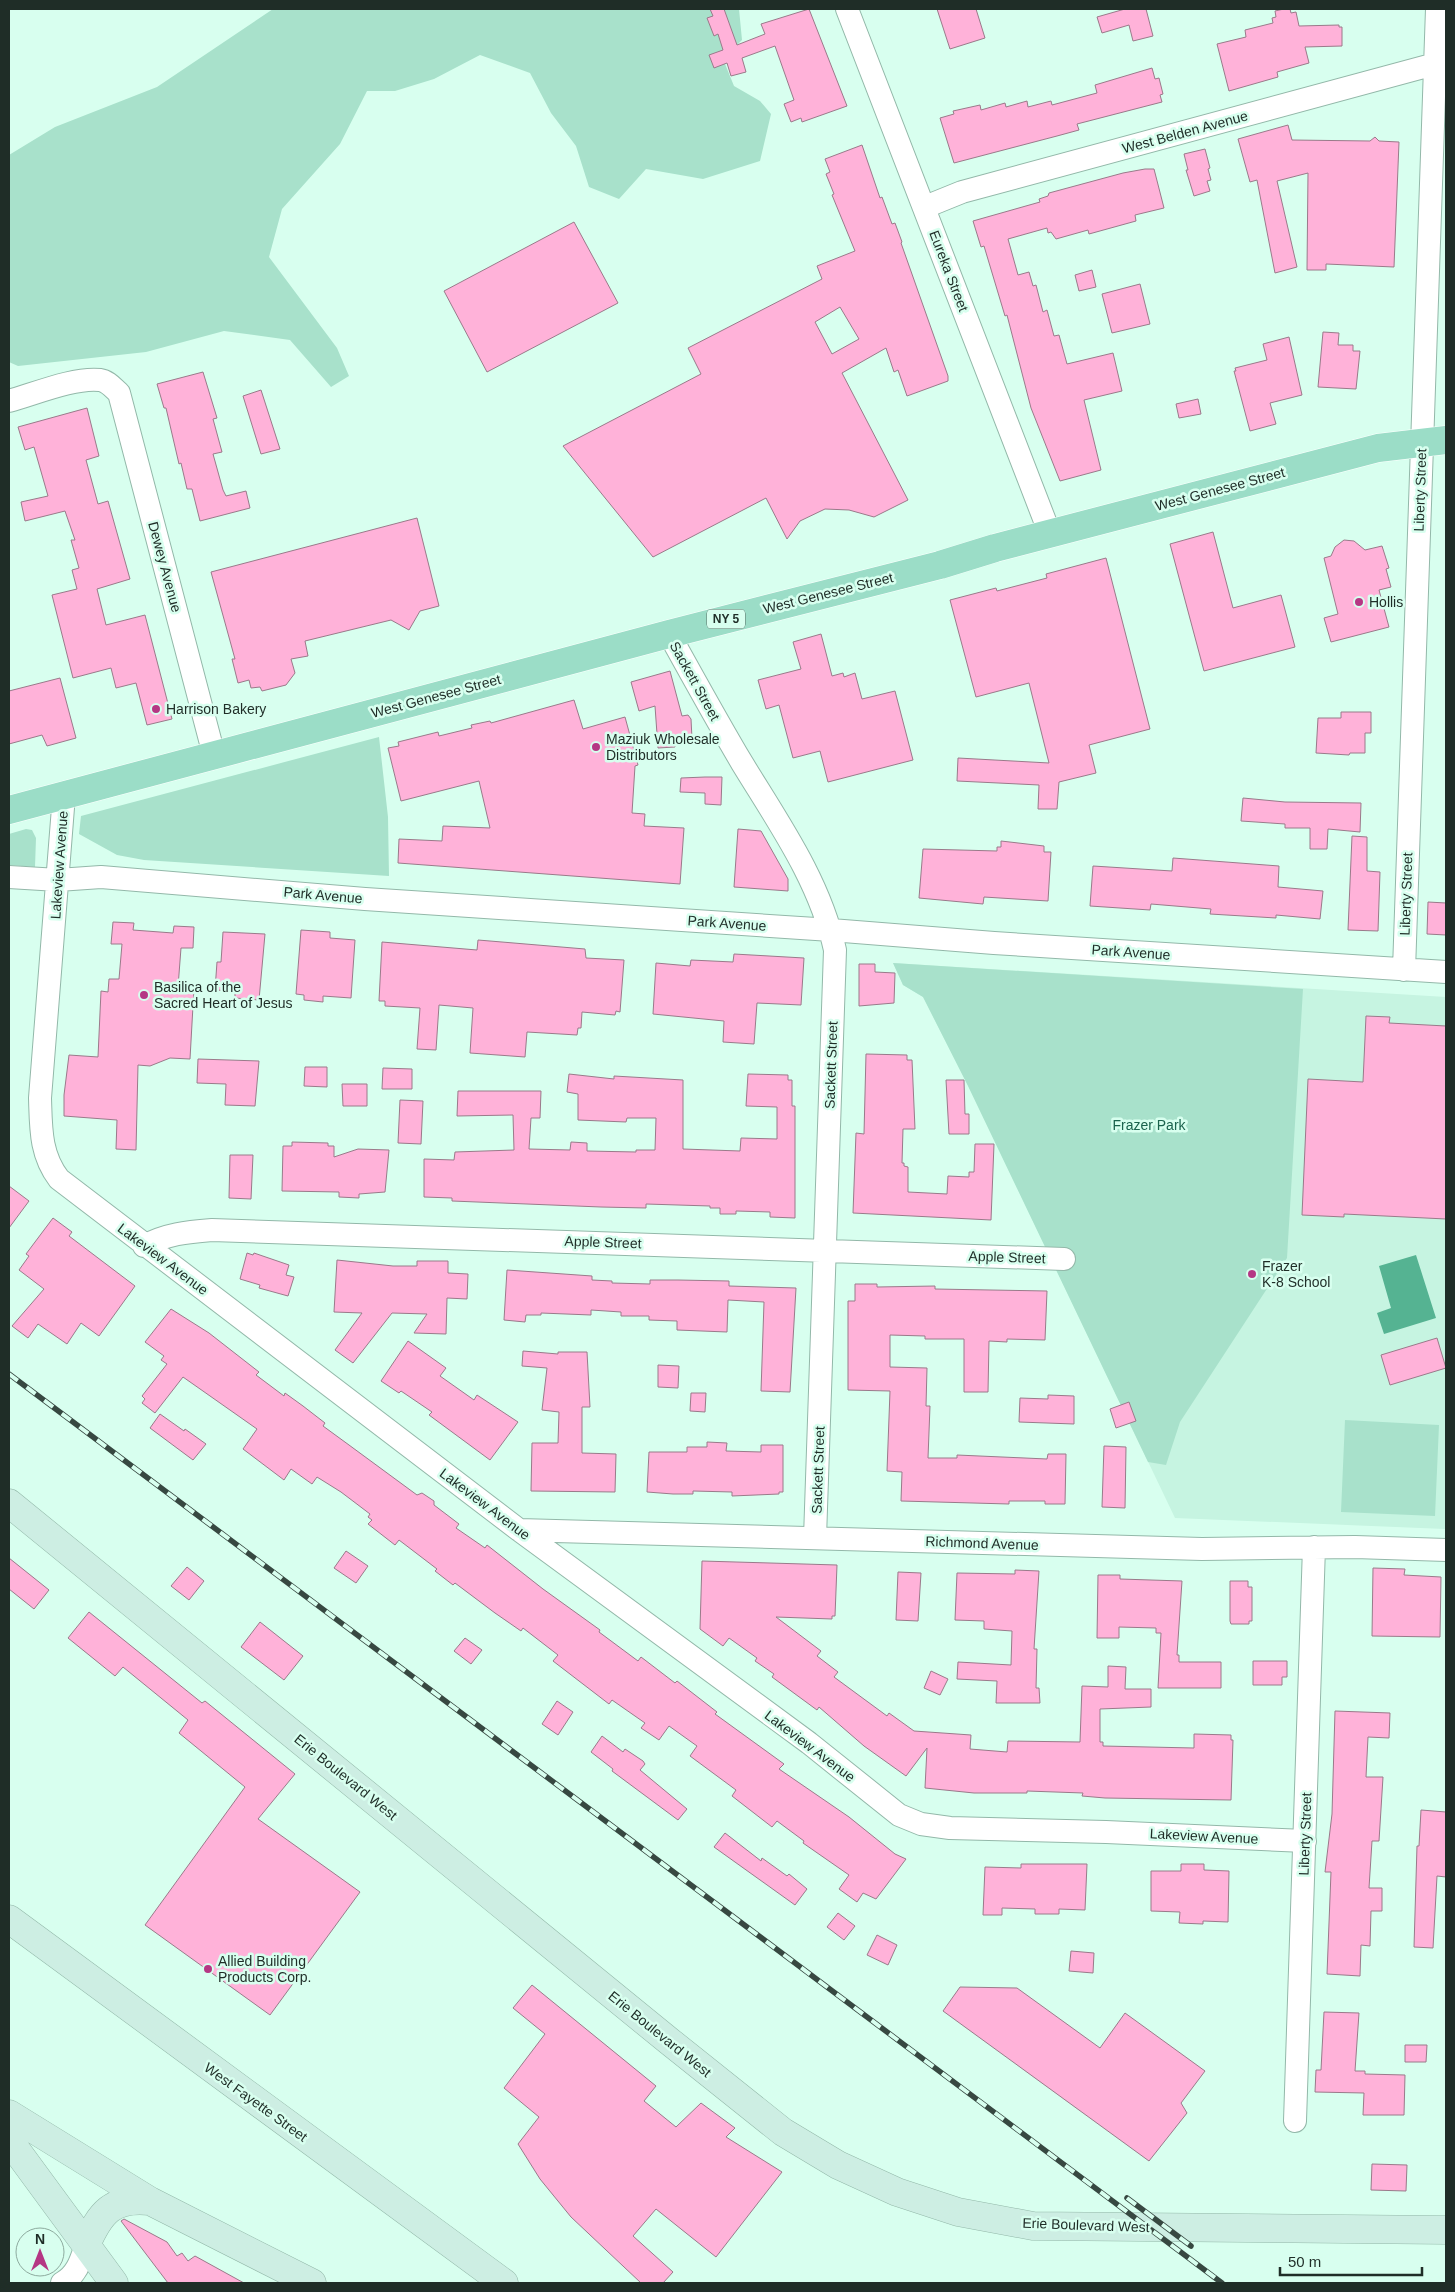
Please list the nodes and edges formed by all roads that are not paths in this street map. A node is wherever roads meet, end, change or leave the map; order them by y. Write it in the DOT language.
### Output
graph roads {
  1 [pos="847,9"];
  2 [pos="1437,9"];
  3 [pos="1441,62"];
  4 [pos="924,207"];
  5 [pos="9,401"];
  6 [pos="1434,441"];
  7 [pos="1050,534"];
  8 [pos="669,634"];
  9 [pos="214,755"];
  10 [pos="64,795"];
  11 [pos="9,810"];
  12 [pos="9,877"];
  13 [pos="58,880"];
  14 [pos="831,930"];
  15 [pos="1404,970"];
  16 [pos="1446,972"];
  17 [pos="144,1246"];
  18 [pos="826,1250"];
  19 [pos="1064,1259"];
  20 [pos="9,1503"];
  21 [pos="519,1530"];
  22 [pos="815,1538"];
  23 [pos="1314,1547"];
  24 [pos="1446,1550"];
  25 [pos="1305,1841"];
  26 [pos="9,1919"];
  27 [pos="9,2114"];
  28 [pos="1296,2120"];
  29 [pos="9,2140"];
  30 [pos="150,2201"];
  31 [pos="1446,2230"];
  32 [pos="86,2245"];
  33 [pos="62,2283"];
  34 [pos="114,2283"];
  35 [pos="312,2283"];
  36 [pos="504,2283"];
  1 -- 4 [label="street, Eureka Street"];
  2 -- 3 [label="street, Liberty Street"];
  3 -- 4 [label="street, West Belden Avenue"];
  3 -- 6 [label="street, Liberty Street"];
  4 -- 7 [label="street, Eureka Street"];
  5 -- 9 [label="street, Dewey Avenue"];
  6 -- 7 [label="main road, West Genesee Street / NY 5"];
  6 -- 15 [label="street, Liberty Street"];
  7 -- 8 [label="main road, West Genesee Street / NY 5"];
  8 -- 9 [label="main road, West Genesee Street / NY 5"];
  8 -- 14 [label="street, Sackett Street"];
  9 -- 10 [label="main road, West Genesee Street / NY 5"];
  10 -- 11 [label="main road, West Genesee Street / NY 5"];
  10 -- 13 [label="street, Lakeview Avenue"];
  12 -- 13 [label="street, Park Avenue"];
  13 -- 14 [label="street, Park Avenue"];
  13 -- 17 [label="street, Lakeview Avenue"];
  14 -- 15 [label="street, Park Avenue"];
  14 -- 18 [label="street, Sackett Street"];
  15 -- 16 [label="street, Park Avenue"];
  17 -- 18 [label="street, Apple Street"];
  17 -- 21 [label="street, Lakeview Avenue"];
  18 -- 19 [label="street, Apple Street"];
  18 -- 22 [label="street, Sackett Street"];
  20 -- 31 [label="main road, Erie Boulevard West"];
  21 -- 22 [label="street, Richmond Avenue"];
  21 -- 25 [label="street, Lakeview Avenue"];
  22 -- 23 [label="street, Richmond Avenue"];
  23 -- 24 [label="street, Richmond Avenue"];
  23 -- 25 [label="street, Liberty Street"];
  25 -- 28 [label="street, Liberty Street"];
  26 -- 36 [label="main road, West Fayette Street"];
  27 -- 30 [label="main road"];
  29 -- 32 [label="main road"];
  30 -- 32 [label="main road"];
  30 -- 35 [label="main road"];
  32 -- 33 [label="street"];
  32 -- 34 [label="main road"];
}
